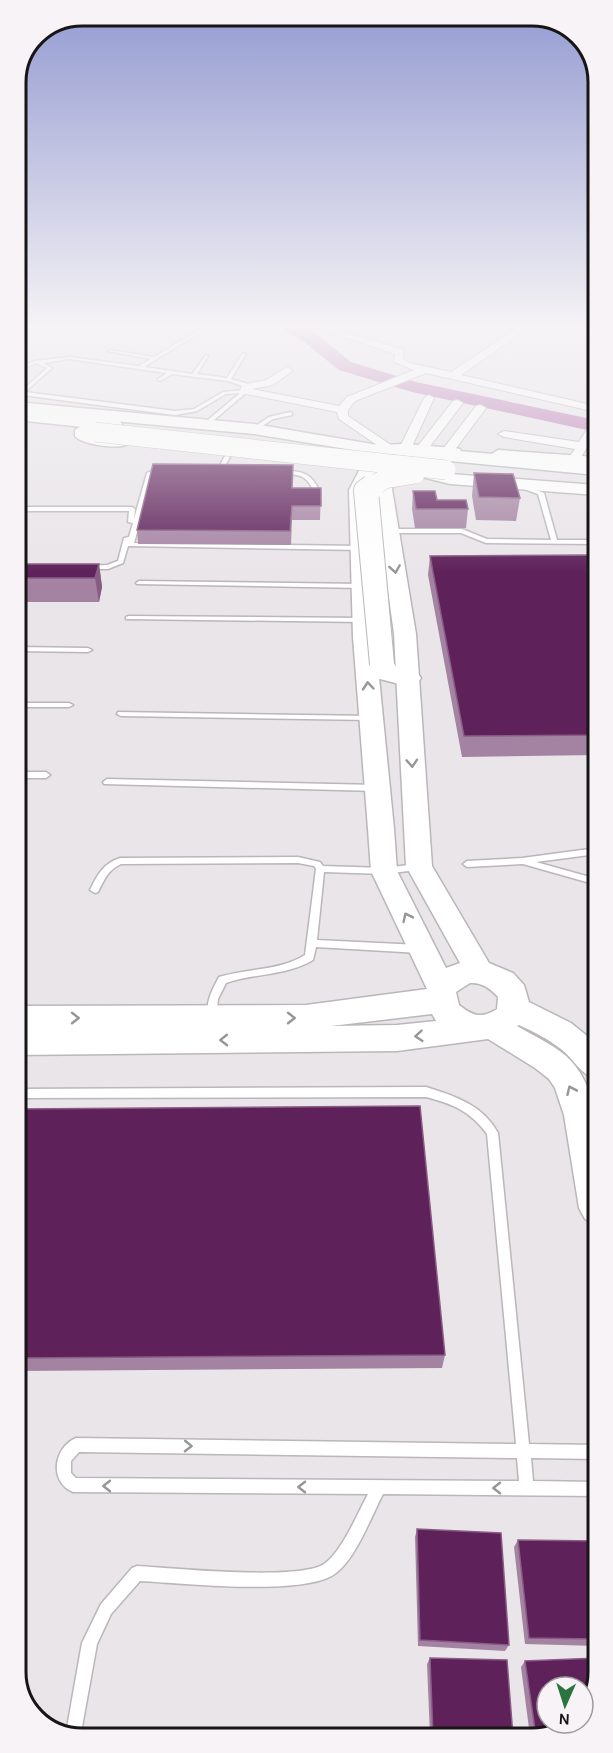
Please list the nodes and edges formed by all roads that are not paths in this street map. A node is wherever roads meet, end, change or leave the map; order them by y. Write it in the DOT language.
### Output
graph roads {
  1 [pos="49,410"];
  2 [pos="139,410"];
  3 [pos="195,410"];
  4 [pos="222,410"];
  5 [pos="342,410"];
  6 [pos="421,410"];
  7 [pos="448,410"];
  8 [pos="479,410"];
  9 [pos="290,414"];
  10 [pos="26,417"];
  11 [pos="26,417"];
  12 [pos="26,423"];
  13 [pos="95,425"];
  14 [pos="205,425"];
  15 [pos="254,429"];
  16 [pos="504,434"];
  17 [pos="588,435"];
  18 [pos="577,453"];
  19 [pos="588,458"];
  20 [pos="387,459"];
  21 [pos="227,462"];
  22 [pos="166,466"];
  23 [pos="214,466"];
  24 [pos="448,467"];
  25 [pos="588,468"];
  26 [pos="277,472"];
  27 [pos="588,479"];
  28 [pos="588,488"];
  29 [pos="316,490"];
  30 [pos="26,509"];
  31 [pos="388,531"];
  32 [pos="555,542"];
  33 [pos="588,542"];
  34 [pos="360,548"];
  35 [pos="85,567"];
  36 [pos="139,583"];
  37 [pos="362,586"];
  38 [pos="128,618"];
  39 [pos="364,620"];
  40 [pos="26,649"];
  41 [pos="88,650"];
  42 [pos="407,678"];
  43 [pos="26,705"];
  44 [pos="69,705"];
  45 [pos="121,714"];
  46 [pos="371,718"];
  47 [pos="26,775"];
  48 [pos="46,775"];
  49 [pos="106,782"];
  50 [pos="377,788"];
  51 [pos="588,852"];
  52 [pos="522,861"];
  53 [pos="466,864"];
  54 [pos="420,866"];
  55 [pos="320,869"];
  56 [pos="384,871"];
  57 [pos="588,879"];
  58 [pos="95,890"];
  59 [pos="313,943"];
  60 [pos="422,949"];
  61 [pos="479,971"];
  62 [pos="442,995"];
  63 [pos="26,1018"];
  64 [pos="212,1018"];
  65 [pos="495,1021"];
  66 [pos="26,1042"];
  67 [pos="588,1055"];
  68 [pos="26,1093"];
  69 [pos="588,1159"];
  70 [pos="523,1451"];
  71 [pos="588,1452"];
  72 [pos="378,1487"];
  73 [pos="527,1489"];
  74 [pos="588,1489"];
  75 [pos="75,1727"];
  1 -- 13 [label="street"];
  2 -- 3 [label="lane"];
  4 -- 14 [label="lane"];
  5 -- 20 [label="street"];
  6 -- 20 [label="street"];
  7 -- 20 [label="street"];
  8 -- 24 [label="street"];
  9 -- 15 [label="lane"];
  10 -- 20 [label="lane"];
  11 -- 13 [label="highway"];
  12 -- 13 [label="highway"];
  13 -- 14 [label="street"];
  13 -- 21 [label="street"];
  13 -- 24 [label="highway, bridge"];
  13 -- 25 [label="highway"];
  14 -- 15 [label="street"];
  15 -- 20 [label="street"];
  16 -- 18 [label="street"];
  17 -- 18 [label="street"];
  18 -- 19 [label="street"];
  18 -- 24 [label="street"];
  20 -- 21 [label="street"];
  20 -- 24 [label="highway, bridge"];
  20 -- 24 [label="street"];
  20 -- 31 [label="street"];
  20 -- 34 [label="street"];
  20 -- 42 [label="highway, bridge"];
  21 -- 23 [label="lane"];
  22 -- 34 [label="lane"];
  24 -- 27 [label="highway"];
  24 -- 28 [label="street"];
  24 -- 32 [label="lane"];
  26 -- 29 [label="lane"];
  30 -- 35 [label="lane"];
  31 -- 32 [label="lane"];
  31 -- 42 [label="street, one-way"];
  32 -- 33 [label="lane"];
  34 -- 37 [label="street"];
  36 -- 37 [label="lane"];
  37 -- 39 [label="street"];
  38 -- 39 [label="lane"];
  46 -- 39 [label="street, one-way"];
  40 -- 41 [label="lane"];
  42 -- 54 [label="street, one-way"];
  43 -- 44 [label="lane"];
  45 -- 46 [label="lane"];
  46 -- 50 [label="street"];
  47 -- 48 [label="lane"];
  49 -- 50 [label="lane"];
  50 -- 56 [label="street"];
  51 -- 52 [label="lane"];
  52 -- 53 [label="lane"];
  52 -- 57 [label="lane"];
  54 -- 56 [label="lane"];
  54 -- 61 [label="street"];
  55 -- 56 [label="lane"];
  55 -- 58 [label="lane"];
  55 -- 59 [label="lane"];
  60 -- 56 [label="street, one-way"];
  59 -- 60 [label="lane"];
  59 -- 64 [label="lane"];
  60 -- 62 [label="street"];
  61 -- 62 [label="street"];
  61 -- 65 [label="street"];
  64 -- 62 [label="street, one-way"];
  62 -- 65 [label="street"];
  63 -- 64 [label="street, one-way"];
  65 -- 66 [label="street, one-way"];
  65 -- 67 [label="street"];
  69 -- 65 [label="street, one-way"];
  68 -- 70 [label="lane"];
  70 -- 71 [label="lane"];
  72 -- 70 [label="lane, one-way"];
  70 -- 73 [label="lane"];
  73 -- 72 [label="lane, one-way"];
  72 -- 75 [label="lane"];
  73 -- 74 [label="lane"];
}
